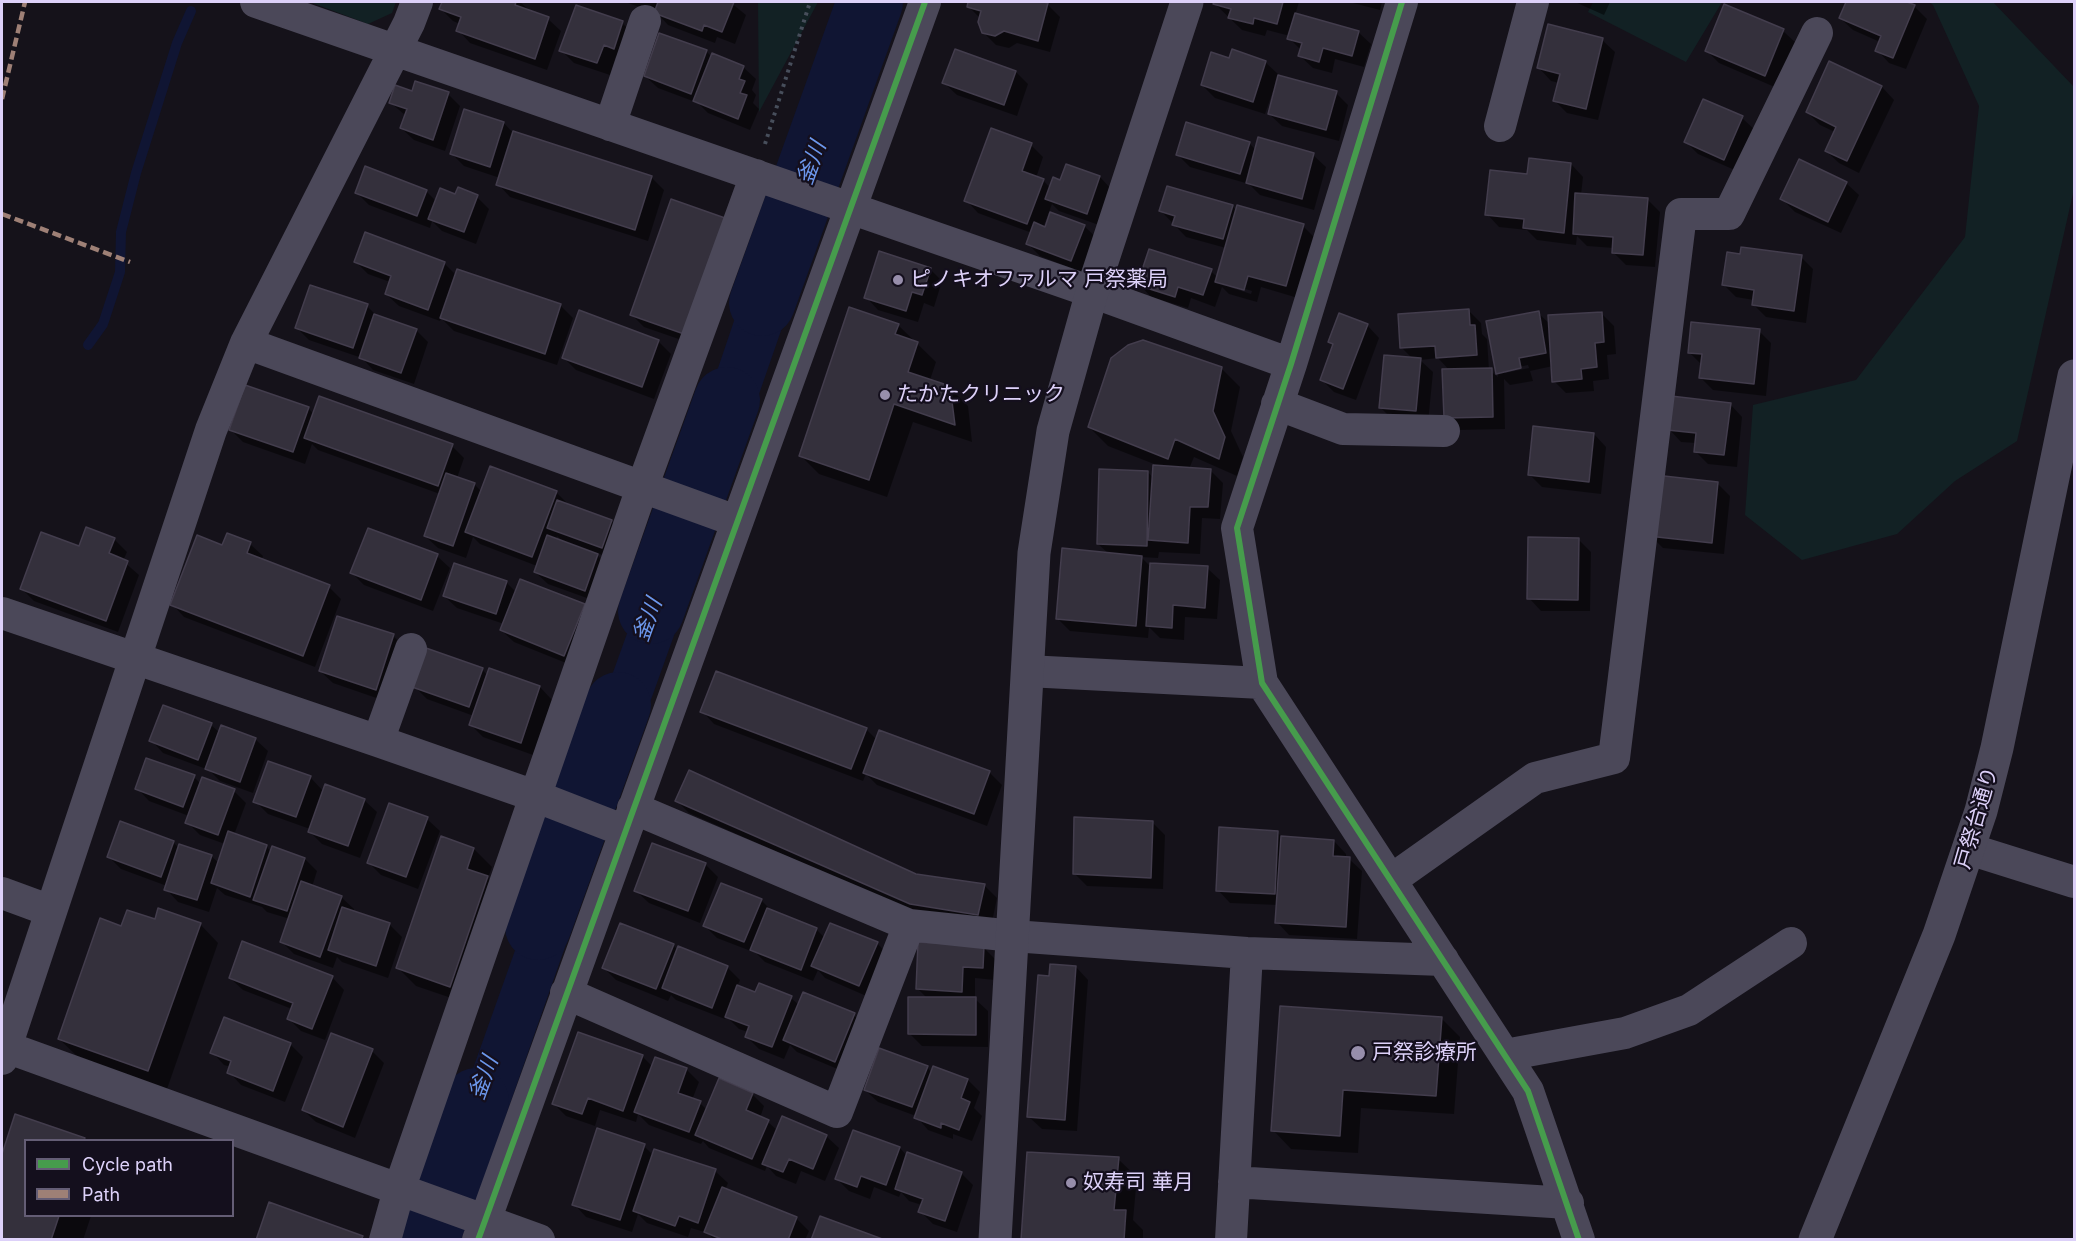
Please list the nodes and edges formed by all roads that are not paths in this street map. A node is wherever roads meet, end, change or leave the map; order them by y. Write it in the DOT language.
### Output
graph roads {
  1 [pos="256,2"];
  2 [pos="417,2"];
  3 [pos="925,2"];
  4 [pos="1187,2"];
  5 [pos="1402,2"];
  6 [pos="1533,2"];
  7 [pos="645,21"];
  8 [pos="1817,33"];
  9 [pos="395,50"];
  10 [pos="610,125"];
  11 [pos="1500,126"];
  12 [pos="761,177"];
  13 [pos="838,205"];
  14 [pos="1092,292"];
  15 [pos="246,343"];
  16 [pos="1291,364"];
  17 [pos="2074,376"];
  18 [pos="1277,404"];
  19 [pos="1444,431"];
  20 [pos="643,485"];
  21 [pos="736,521"];
  22 [pos="2,613"];
  23 [pos="411,649"];
  24 [pos="136,657"];
  25 [pos="1027,672"];
  26 [pos="1262,683"];
  27 [pos="378,741"];
  28 [pos="535,796"];
  29 [pos="629,819"];
  30 [pos="1970,849"];
  31 [pos="1391,880"];
  32 [pos="2074,882"];
  33 [pos="2,893"];
  34 [pos="51,911"];
  35 [pos="909,925"];
  36 [pos="1013,936"];
  37 [pos="1791,943"];
  38 [pos="1247,953"];
  39 [pos="1443,960"];
  40 [pos="566,993"];
  41 [pos="4,1053"];
  42 [pos="1505,1055"];
  43 [pos="1234,1182"];
  44 [pos="407,1193"];
  45 [pos="1568,1203"];
  46 [pos="478,1225"];
  47 [pos="385,1239"];
  48 [pos="539,1239"];
  49 [pos="995,1239"];
  50 [pos="1231,1239"];
  51 [pos="1579,1239"];
  52 [pos="1815,1239"];
  1 -- 9 [label="street"];
  2 -- 9 [label="street"];
  3 -- 13 [label="street"];
  4 -- 14 [label="street"];
  5 -- 16 [label="street"];
  6 -- 11 [label="street"];
  7 -- 10 [label="street"];
  8 -- 31 [label="street"];
  9 -- 10 [label="street"];
  9 -- 15 [label="street"];
  10 -- 12 [label="street"];
  12 -- 13 [label="street"];
  12 -- 20 [label="street"];
  13 -- 14 [label="street"];
  13 -- 21 [label="street"];
  14 -- 16 [label="street"];
  14 -- 25 [label="street"];
  15 -- 20 [label="street"];
  15 -- 24 [label="street"];
  16 -- 18 [label="street"];
  17 -- 30 [label="street, 戸祭台通り"];
  18 -- 19 [label="street"];
  18 -- 26 [label="street"];
  20 -- 21 [label="street"];
  20 -- 28 [label="street"];
  21 -- 29 [label="street"];
  22 -- 24 [label="street"];
  23 -- 27 [label="street"];
  24 -- 27 [label="street"];
  24 -- 34 [label="street"];
  25 -- 26 [label="street"];
  25 -- 36 [label="street"];
  26 -- 31 [label="street"];
  27 -- 28 [label="street"];
  28 -- 29 [label="street"];
  28 -- 44 [label="street"];
  29 -- 35 [label="street"];
  29 -- 40 [label="street"];
  30 -- 32 [label="street"];
  30 -- 52 [label="street, 戸祭台通り"];
  31 -- 39 [label="street"];
  33 -- 34 [label="street"];
  34 -- 41 [label="street"];
  35 -- 36 [label="street"];
  35 -- 40 [label="street"];
  36 -- 38 [label="street"];
  36 -- 49 [label="street"];
  37 -- 42 [label="street"];
  38 -- 39 [label="street"];
  38 -- 43 [label="street"];
  39 -- 42 [label="street"];
  40 -- 46 [label="street"];
  41 -- 44 [label="street"];
  42 -- 45 [label="street"];
  43 -- 45 [label="street"];
  43 -- 50 [label="street"];
  44 -- 46 [label="street"];
  44 -- 47 [label="street"];
  45 -- 51 [label="street"];
  46 -- 48 [label="street"];
}
